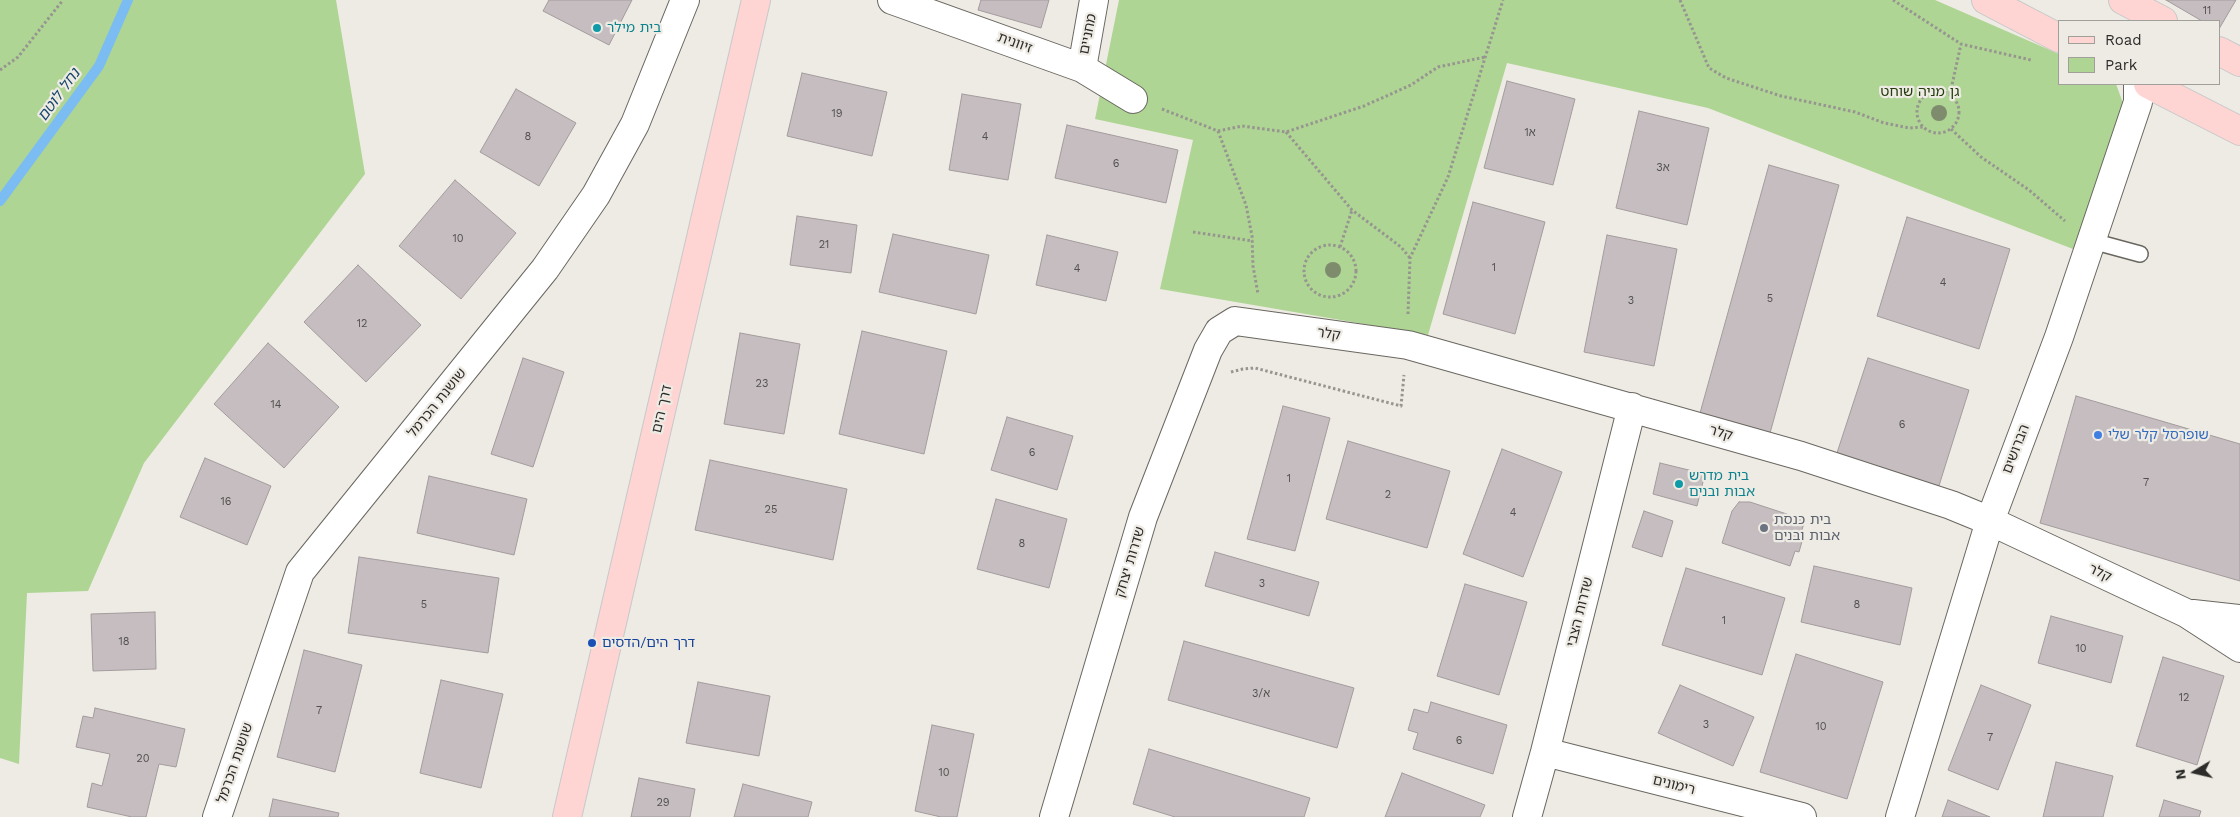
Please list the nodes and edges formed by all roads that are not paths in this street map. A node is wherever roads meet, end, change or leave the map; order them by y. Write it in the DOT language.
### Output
graph roads {
  1 [pos="685,0"];
  2 [pos="756,0"];
  3 [pos="892,0"];
  4 [pos="1094,0"];
  5 [pos="1986,0"];
  6 [pos="2123,0"];
  7 [pos="2161,20"];
  8 [pos="2058,37"];
  9 [pos="2220,52"];
  10 [pos="2240,62"];
  11 [pos="1082,68"];
  12 [pos="2138,85"];
  13 [pos="2150,85"];
  14 [pos="1133,98"];
  15 [pos="2240,131"];
  16 [pos="2092,244"];
  17 [pos="2140,254"];
  18 [pos="1235,321"];
  19 [pos="1632,407"];
  20 [pos="1990,521"];
  21 [pos="2186,613"];
  22 [pos="2240,619"];
  23 [pos="2240,648"];
  24 [pos="1545,752"];
  25 [pos="217,817"];
  26 [pos="567,817"];
  27 [pos="1054,817"];
  28 [pos="1527,817"];
  29 [pos="1802,817"];
  30 [pos="1900,817"];
  1 -- 25 [label="street, שושנת הכרמל"];
  2 -- 26 [label="main road, דרך הים"];
  3 -- 11 [label="street, זיוונית"];
  4 -- 11 [label="street, מחניים"];
  5 -- 8 [label="main road"];
  6 -- 7 [label="main road"];
  9 -- 10 [label="main road"];
  11 -- 14 [label="street, זיוונית"];
  12 -- 16 [label="street, הברושים"];
  13 -- 15 [label="main road"];
  16 -- 17 [label="lane"];
  16 -- 20 [label="street, הברושים"];
  18 -- 19 [label="street, קלר"];
  18 -- 27 [label="street, שדרות יצחק"];
  19 -- 20 [label="street, קלר"];
  19 -- 24 [label="street, שדרות הצבי"];
  20 -- 21 [label="street, קלר"];
  20 -- 30 [label="street, הברושים"];
  21 -- 22 [label="street, קלר"];
  21 -- 23 [label="street, קלר"];
  24 -- 28 [label="street, שדרות הצבי"];
  24 -- 29 [label="street, רימונים"];
}
